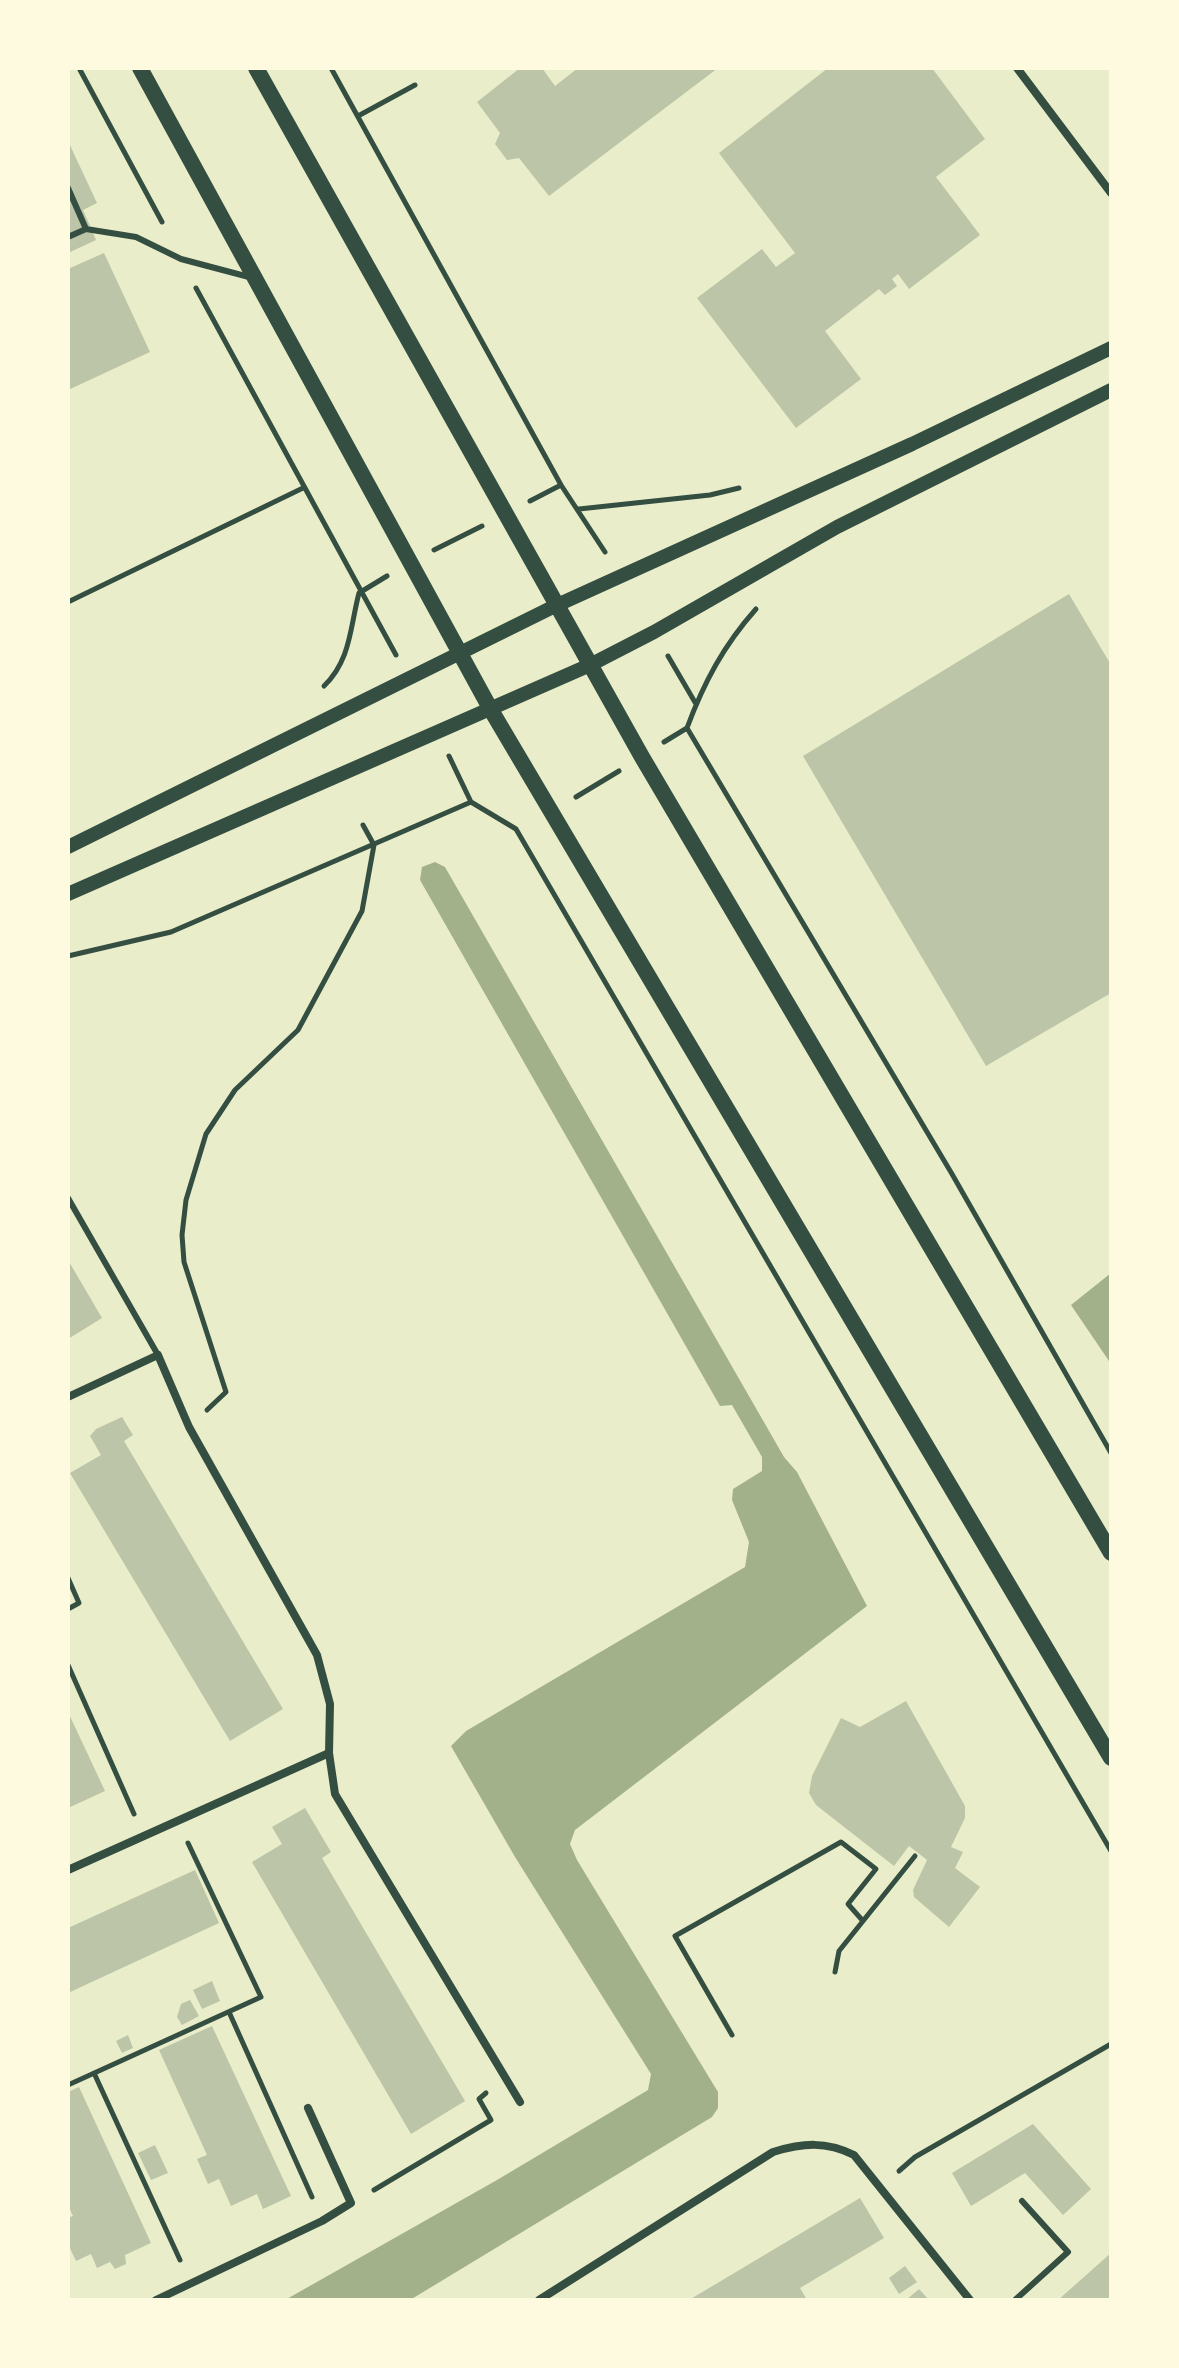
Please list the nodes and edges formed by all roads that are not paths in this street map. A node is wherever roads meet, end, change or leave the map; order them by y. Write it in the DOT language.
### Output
graph roads {
  1 [pos="140,68"];
  2 [pos="256,68"];
  3 [pos="1017,68"];
  4 [pos="68,188"];
  5 [pos="1111,193"];
  6 [pos="86,229"];
  7 [pos="68,237"];
  8 [pos="255,279"];
  9 [pos="1111,348"];
  10 [pos="1111,390"];
  11 [pos="557,605"];
  12 [pos="459,653"];
  13 [pos="590,665"];
  14 [pos="491,710"];
  15 [pos="68,847"];
  16 [pos="68,894"];
  17 [pos="68,1198"];
  18 [pos="158,1355"];
  19 [pos="68,1397"];
  20 [pos="1111,1553"];
  21 [pos="329,1753"];
  22 [pos="1111,1758"];
  23 [pos="68,1870"];
  24 [pos="520,2102"];
  25 [pos="308,2108"];
  26 [pos="1022,2201"];
  27 [pos="156,2300"];
  28 [pos="539,2300"];
  29 [pos="970,2300"];
  30 [pos="1015,2300"];
  1 -- 8 [label="main road"];
  2 -- 11 [label="main road"];
  3 -- 5 [label="street"];
  4 -- 6 [label="lane"];
  6 -- 7 [label="lane"];
  6 -- 8 [label="lane"];
  8 -- 12 [label="main road"];
  9 -- 11 [label="street"];
  10 -- 13 [label="street"];
  11 -- 12 [label="street"];
  11 -- 13 [label="main road"];
  12 -- 14 [label="main road"];
  12 -- 15 [label="street"];
  13 -- 14 [label="street"];
  13 -- 20 [label="main road"];
  14 -- 16 [label="street"];
  14 -- 22 [label="main road"];
  17 -- 18 [label="lane"];
  18 -- 19 [label="street"];
  18 -- 21 [label="street"];
  21 -- 23 [label="street"];
  21 -- 24 [label="street"];
  25 -- 27 [label="street"];
  26 -- 30 [label="lane"];
  28 -- 29 [label="street"];
}
